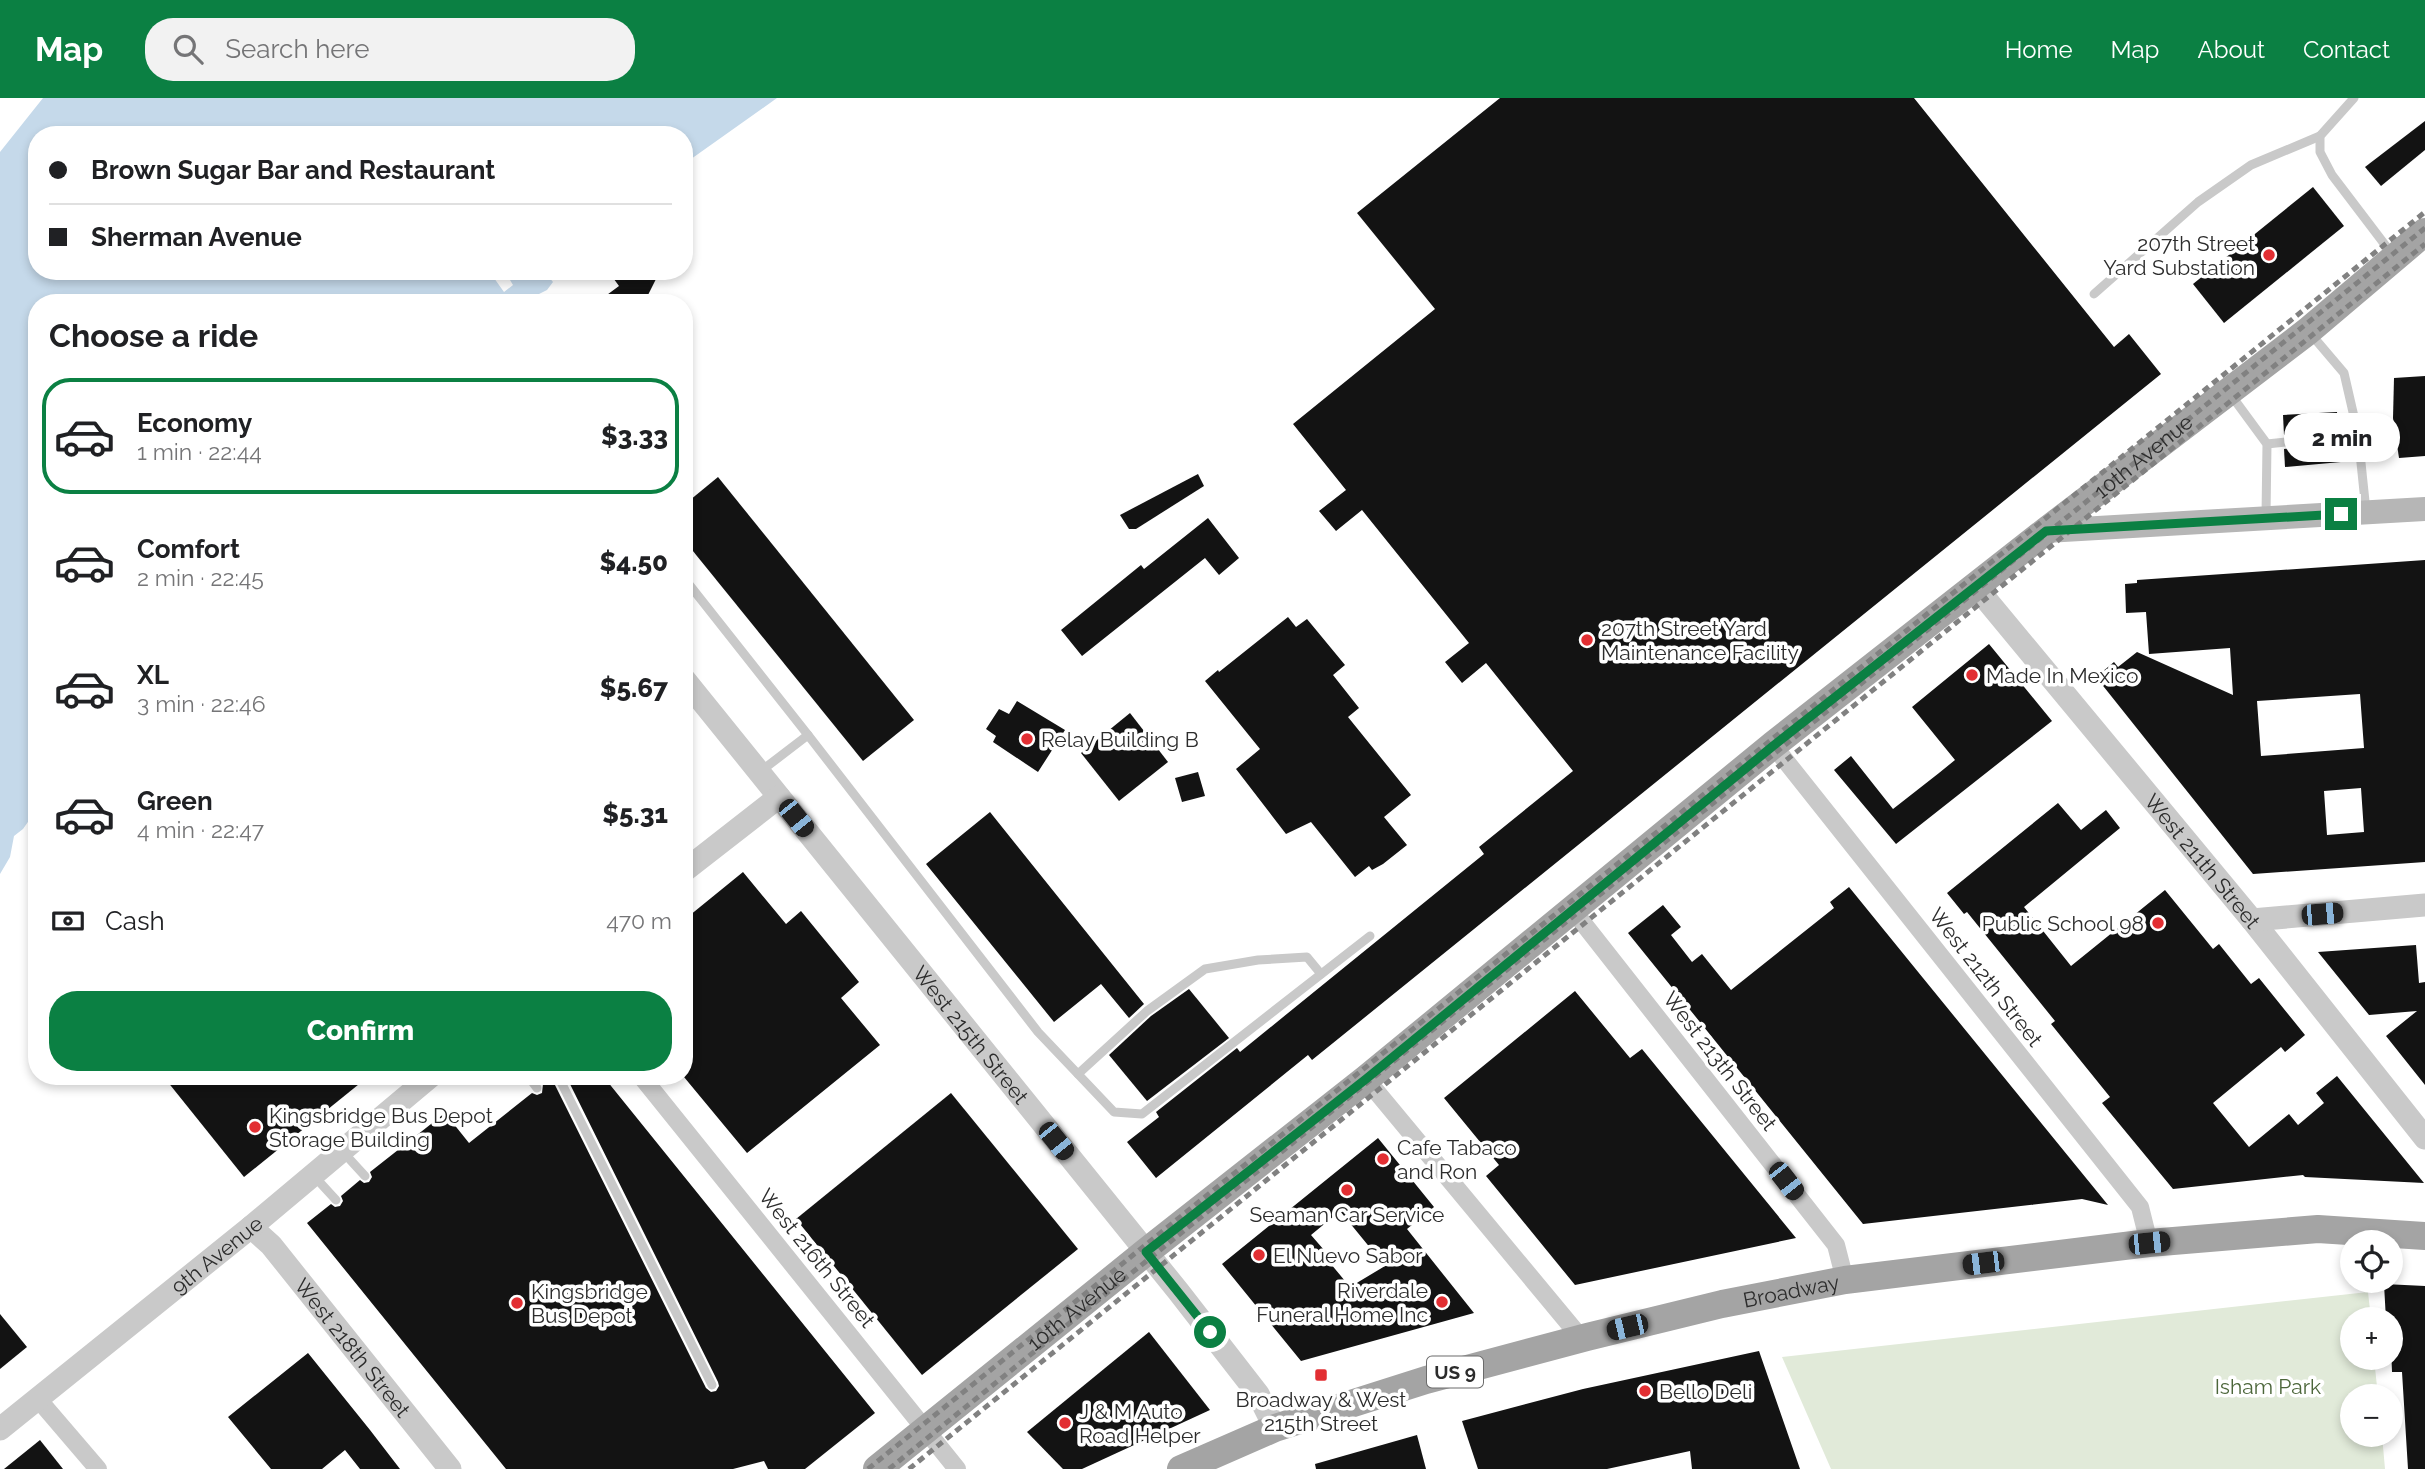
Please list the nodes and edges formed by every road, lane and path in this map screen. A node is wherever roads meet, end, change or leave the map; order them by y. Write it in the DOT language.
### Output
graph roads {
  1 [pos="2354,98"];
  2 [pos="2320,136"];
  3 [pos="2425,232"];
  4 [pos="2395,258"];
  5 [pos="2094,294"];
  6 [pos="2308,331"];
  7 [pos="2228,392"];
  8 [pos="2358,433"];
  9 [pos="2267,443"];
  10 [pos="2425,509"];
  11 [pos="2366,512"];
  12 [pos="2266,518"];
  13 [pos="2046,531"];
  14 [pos="1975,586"];
  15 [pos="693,589"];
  16 [pos="693,689"];
  17 [pos="808,735"];
  18 [pos="1773,746"];
  19 [pos="760,772"];
  20 [pos="779,797"];
  21 [pos="693,864"];
  22 [pos="2425,905"];
  23 [pos="1572,909"];
  24 [pos="2252,920"];
  25 [pos="1370,936"];
  26 [pos="1321,974"];
  27 [pos="1078,1074"];
  28 [pos="1366,1079"];
  29 [pos="420,1085"];
  30 [pos="535,1085"];
  31 [pos="562,1085"];
  32 [pos="648,1085"];
  33 [pos="537,1088"];
  34 [pos="2425,1138"];
  35 [pos="342,1151"];
  36 [pos="313,1175"];
  37 [pos="365,1176"];
  38 [pos="336,1200"];
  39 [pos="251,1227"];
  40 [pos="2425,1236"];
  41 [pos="2149,1243"];
  42 [pos="1146,1252"];
  43 [pos="1846,1280"];
  44 [pos="1581,1338"];
  45 [pos="712,1385"];
  46 [pos="38,1399"];
  47 [pos="1275,1428"];
  48 [pos="0,1429"];
  49 [pos="927,1431"];
  50 [pos="98,1469"];
  51 [pos="450,1469"];
  52 [pos="877,1469"];
  53 [pos="957,1469"];
  54 [pos="1181,1469"];
  1 -- 2 [label="lane"];
  2 -- 4 [label="lane"];
  2 -- 5 [label="lane"];
  3 -- 4 [label="main road, 10th Avenue"];
  4 -- 6 [label="main road, 10th Avenue"];
  6 -- 7 [label="main road, 10th Avenue"];
  6 -- 8 [label="lane"];
  7 -- 9 [label="lane"];
  7 -- 13 [label="main road, 10th Avenue"];
  8 -- 9 [label="lane"];
  8 -- 11 [label="lane"];
  9 -- 12 [label="lane"];
  10 -- 11 [label="main road"];
  11 -- 12 [label="main road"];
  12 -- 13 [label="main road"];
  13 -- 14 [label="main road, 10th Avenue"];
  14 -- 18 [label="main road, 10th Avenue"];
  14 -- 24 [label="street, West 211th Street"];
  15 -- 17 [label="lane"];
  16 -- 19 [label="street, West 215th Street"];
  17 -- 19 [label="lane"];
  17 -- 27 [label="lane"];
  18 -- 23 [label="main road, 10th Avenue"];
  18 -- 41 [label="street, West 212th Street"];
  19 -- 20 [label="street, West 215th Street"];
  20 -- 21 [label="street"];
  20 -- 42 [label="street, West 215th Street"];
  22 -- 24 [label="street"];
  23 -- 28 [label="main road, 10th Avenue"];
  23 -- 43 [label="street, West 213th Street"];
  24 -- 34 [label="street, West 211th Street"];
  25 -- 26 [label="lane"];
  26 -- 27 [label="lane"];
  26 -- 27 [label="lane"];
  28 -- 42 [label="main road, 10th Avenue"];
  28 -- 44 [label="street"];
  29 -- 35 [label="street, 9th Avenue"];
  30 -- 33 [label="lane"];
  31 -- 45 [label="lane"];
  32 -- 49 [label="street, West 216th Street"];
  35 -- 36 [label="street, 9th Avenue"];
  35 -- 37 [label="lane"];
  36 -- 38 [label="lane"];
  36 -- 39 [label="street, 9th Avenue"];
  39 -- 46 [label="street, 9th Avenue"];
  39 -- 51 [label="street, West 218th Street"];
  40 -- 41 [label="main road, Broadway / US 9"];
  41 -- 43 [label="main road, Broadway / US 9"];
  42 -- 47 [label="street, West 215th Street"];
  42 -- 49 [label="main road, 10th Avenue"];
  43 -- 44 [label="main road, Broadway / US 9"];
  44 -- 47 [label="main road, Broadway / US 9"];
  46 -- 48 [label="street, 9th Avenue"];
  46 -- 50 [label="street"];
  47 -- 54 [label="main road, Broadway / US 9"];
  49 -- 52 [label="main road, 10th Avenue"];
  49 -- 53 [label="street, West 216th Street"];
}
